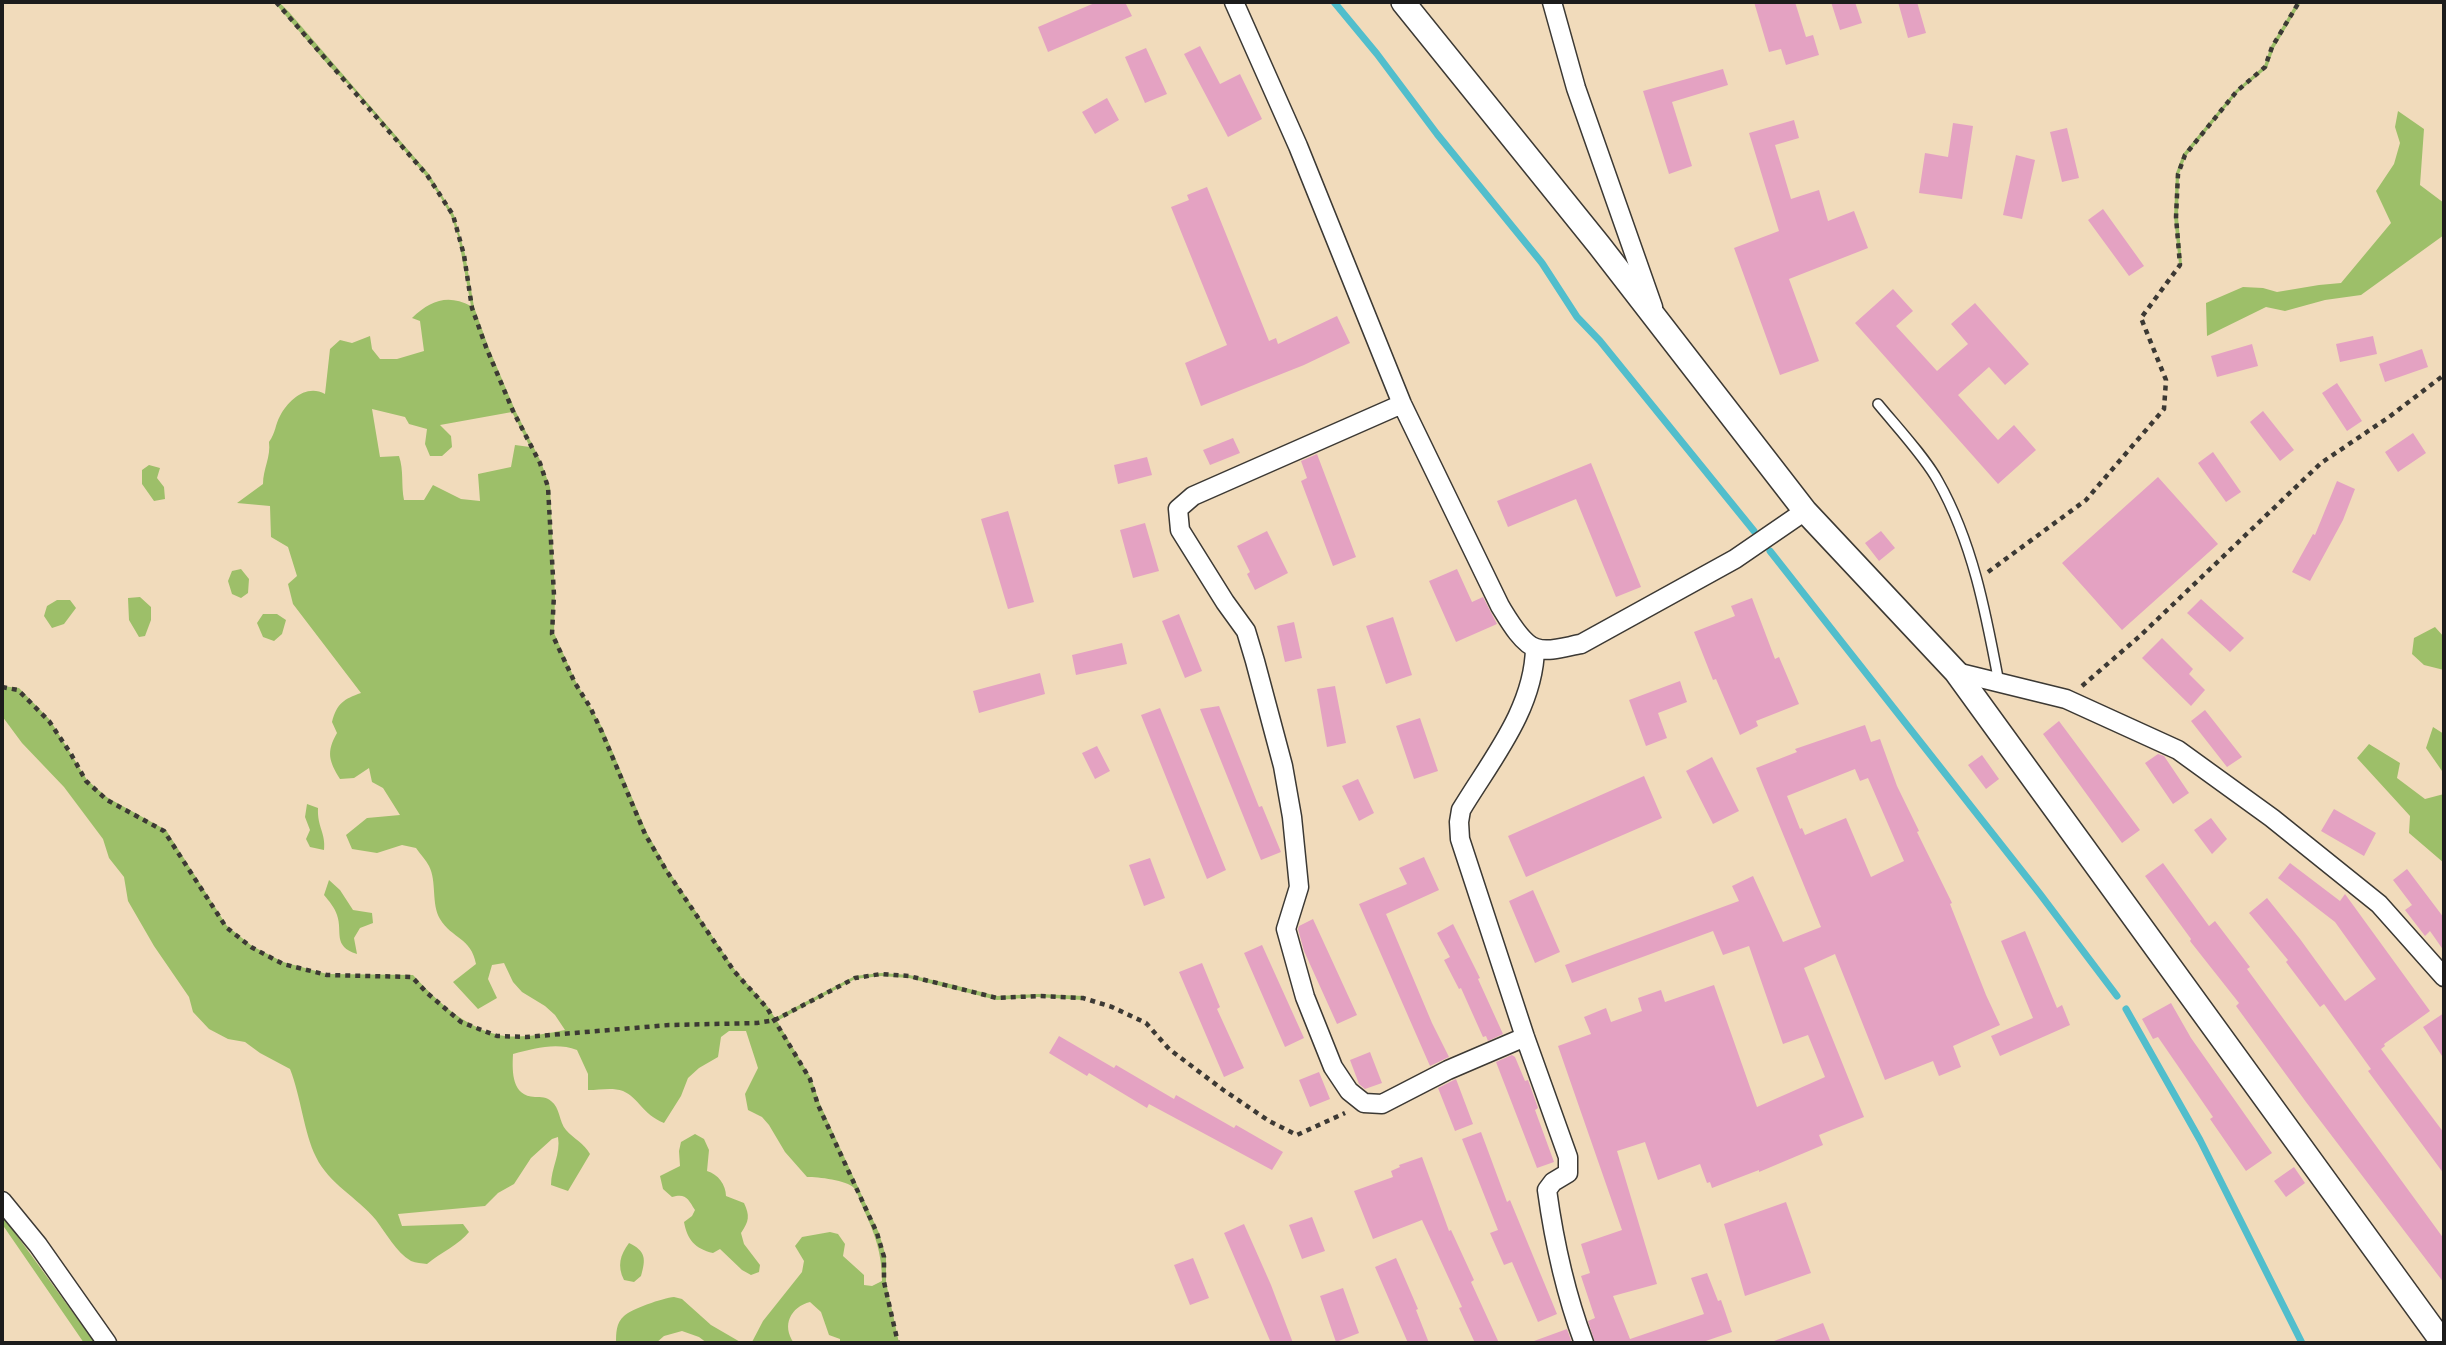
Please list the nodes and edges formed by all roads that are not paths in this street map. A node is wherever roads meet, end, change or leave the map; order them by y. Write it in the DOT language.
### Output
graph roads {
  1 [pos="1234,2"];
  2 [pos="1402,2"];
  3 [pos="1552,2"];
  4 [pos="1658,321"];
  5 [pos="1402,404"];
  6 [pos="1878,404"];
  7 [pos="1805,511"];
  8 [pos="1535,648"];
  9 [pos="1956,672"];
  10 [pos="1999,683"];
  11 [pos="2444,977"];
  12 [pos="1525,1037"];
  13 [pos="2,1200"];
  14 [pos="107,1343"];
  15 [pos="1584,1343"];
  16 [pos="2444,1343"];
  1 -- 5 [label="street"];
  2 -- 4 [label="street"];
  3 -- 4 [label="street"];
  4 -- 7 [label="street"];
  5 -- 8 [label="street"];
  5 -- 12 [label="street"];
  6 -- 10 [label="lane"];
  7 -- 8 [label="street"];
  7 -- 9 [label="street"];
  8 -- 12 [label="street"];
  9 -- 10 [label="street"];
  9 -- 16 [label="street"];
  10 -- 11 [label="street"];
  12 -- 15 [label="street"];
  13 -- 14 [label="street"];
}
